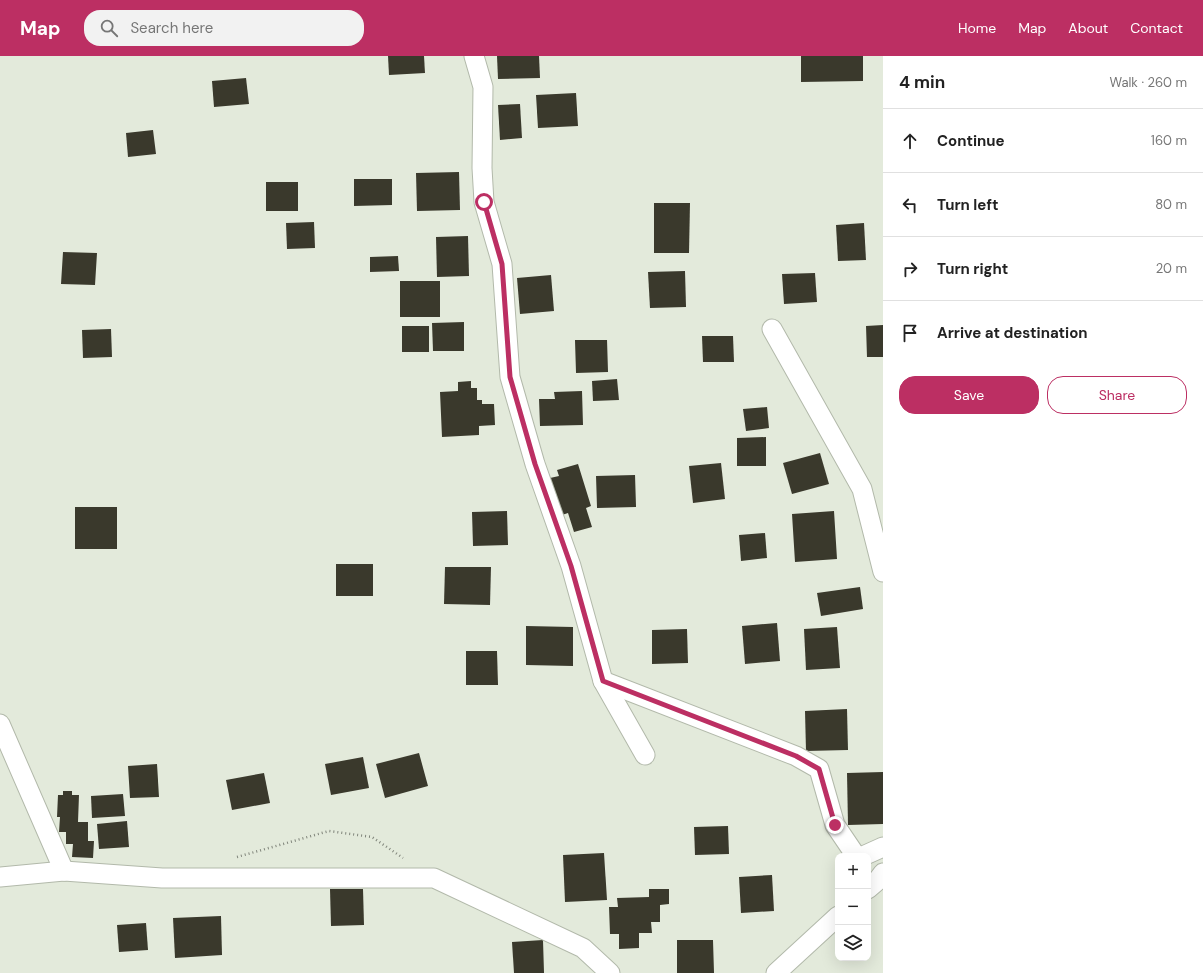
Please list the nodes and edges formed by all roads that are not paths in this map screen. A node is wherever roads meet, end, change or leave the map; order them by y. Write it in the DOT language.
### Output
graph roads {
  1 [pos="474,56"];
  2 [pos="772,328"];
  3 [pos="883,572"];
  4 [pos="603,681"];
  5 [pos="0,724"];
  6 [pos="645,755"];
  7 [pos="883,847"];
  8 [pos="854,853"];
  9 [pos="870,853"];
  10 [pos="64,871"];
  11 [pos="883,873"];
  12 [pos="0,878"];
  13 [pos="871,886"];
  14 [pos="835,919"];
  15 [pos="610,973"];
  16 [pos="776,973"];
  1 -- 4 [label="street"];
  2 -- 3 [label="street"];
  4 -- 6 [label="street"];
  4 -- 8 [label="street"];
  5 -- 10 [label="street"];
  7 -- 9 [label="street"];
  10 -- 12 [label="street"];
  10 -- 15 [label="street"];
  11 -- 13 [label="street"];
  14 -- 16 [label="street"];
}
